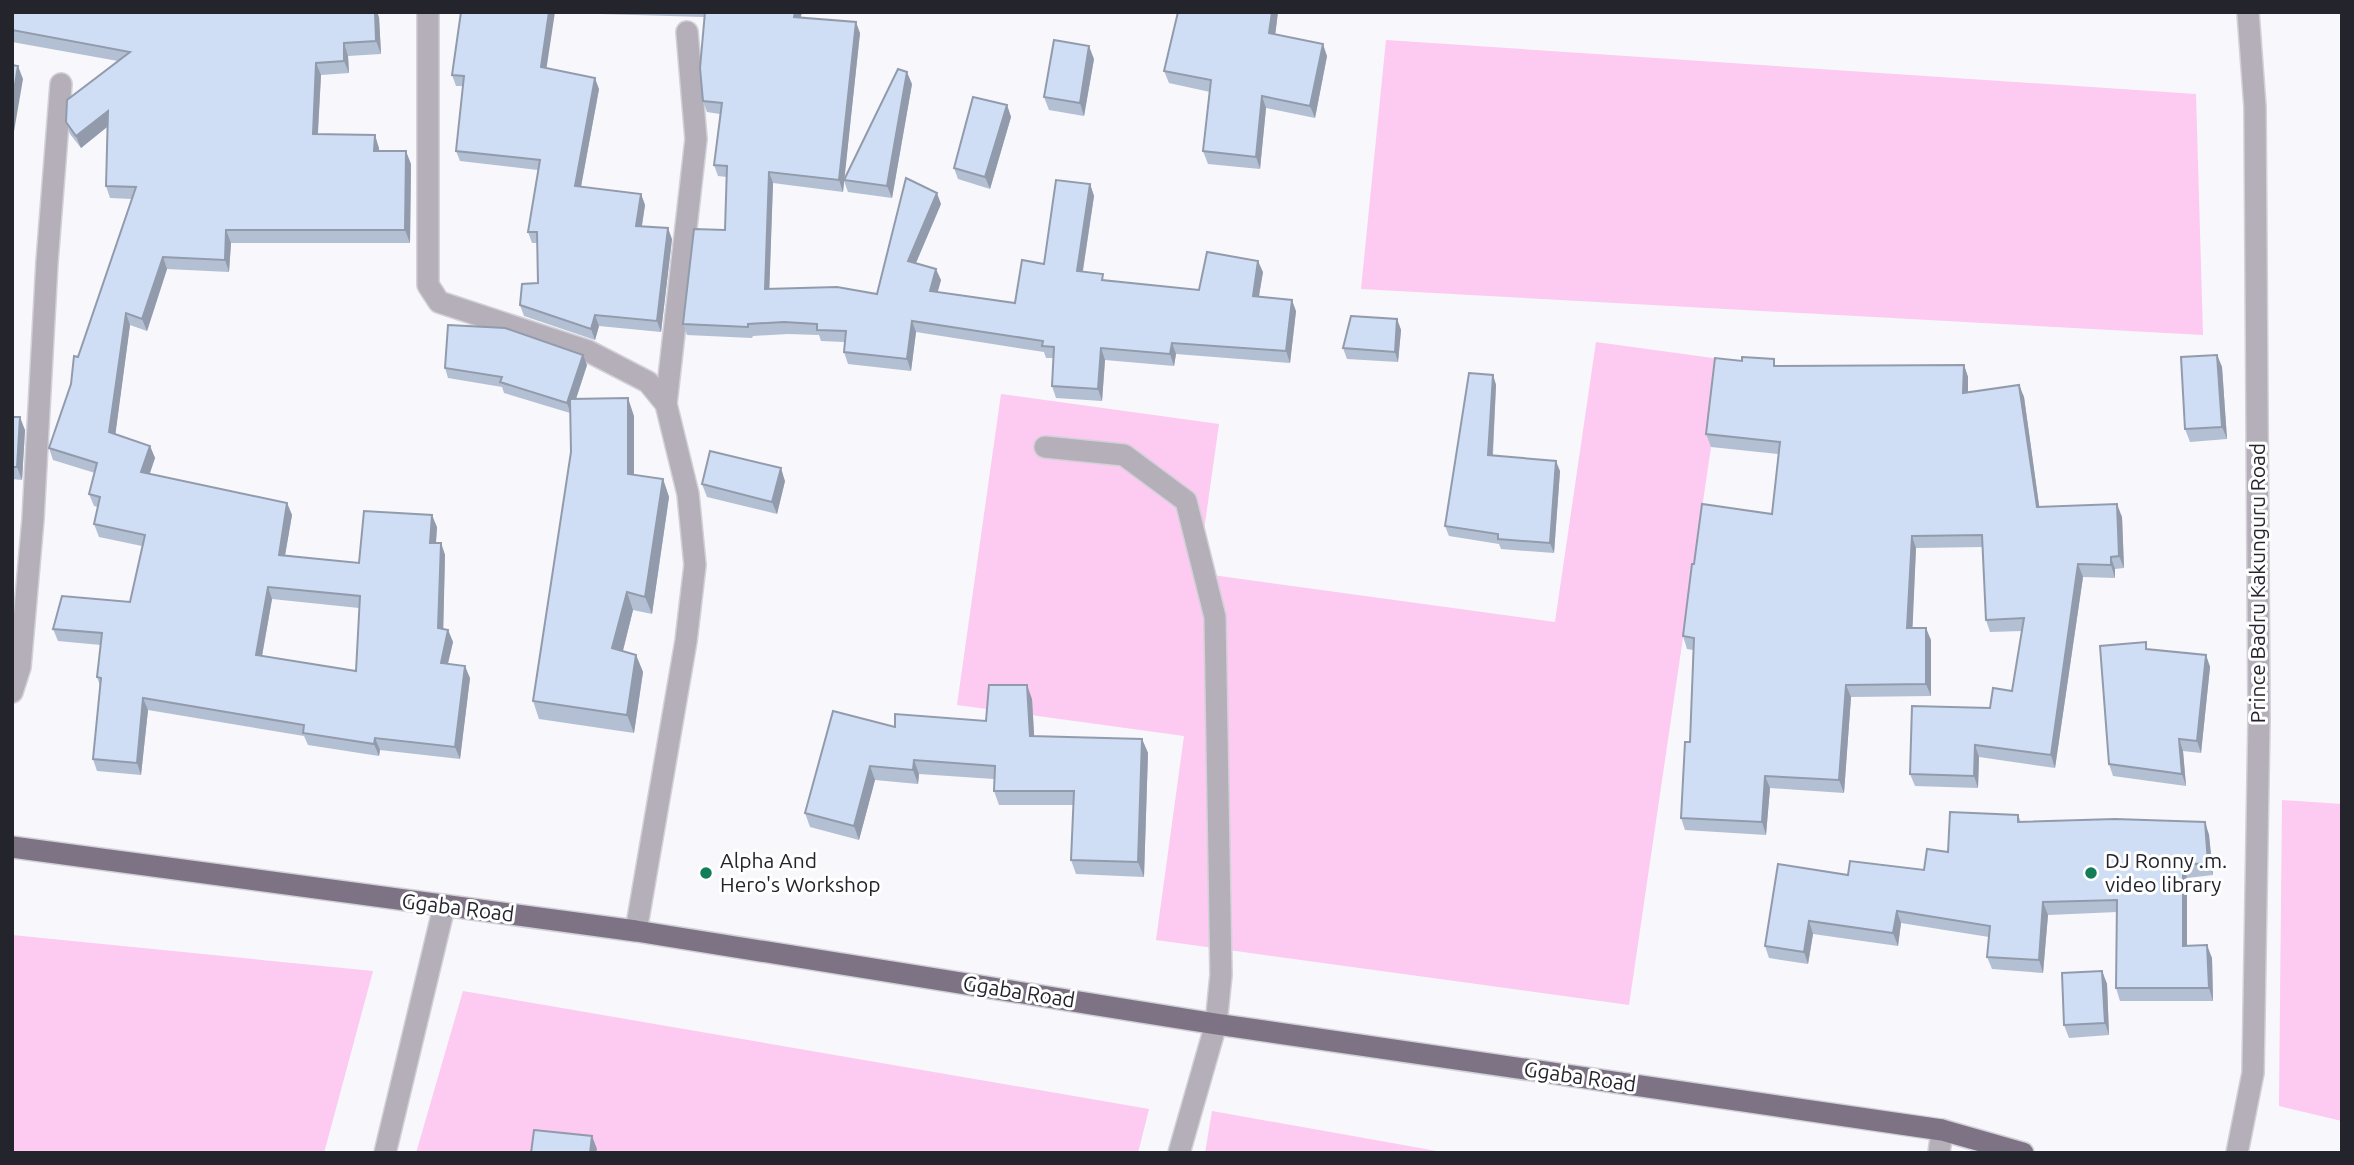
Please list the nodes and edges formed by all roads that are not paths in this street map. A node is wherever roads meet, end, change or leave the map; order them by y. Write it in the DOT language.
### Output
graph roads {
  1 [pos="428,12"];
  2 [pos="2248,12"];
  3 [pos="687,32"];
  4 [pos="61,84"];
  5 [pos="666,404"];
  6 [pos="1045,447"];
  7 [pos="12,692"];
  8 [pos="12,848"];
  9 [pos="444,907"];
  10 [pos="636,931"];
  11 [pos="1216,1024"];
  12 [pos="1942,1130"];
  13 [pos="385,1153"];
  14 [pos="1179,1153"];
  15 [pos="1939,1153"];
  16 [pos="2023,1153"];
  17 [pos="2237,1153"];
  1 -- 5 [label="street"];
  2 -- 17 [label="street, Prince Badru Kakunguru Road"];
  3 -- 5 [label="street"];
  4 -- 7 [label="street"];
  5 -- 10 [label="street"];
  6 -- 11 [label="street"];
  8 -- 9 [label="main road, Ggaba Road"];
  9 -- 10 [label="main road, Ggaba Road"];
  9 -- 13 [label="street"];
  10 -- 11 [label="main road, Ggaba Road"];
  11 -- 12 [label="main road, Ggaba Road"];
  11 -- 14 [label="street"];
  12 -- 15 [label="street"];
  12 -- 16 [label="main road, Ggaba Road"];
}
